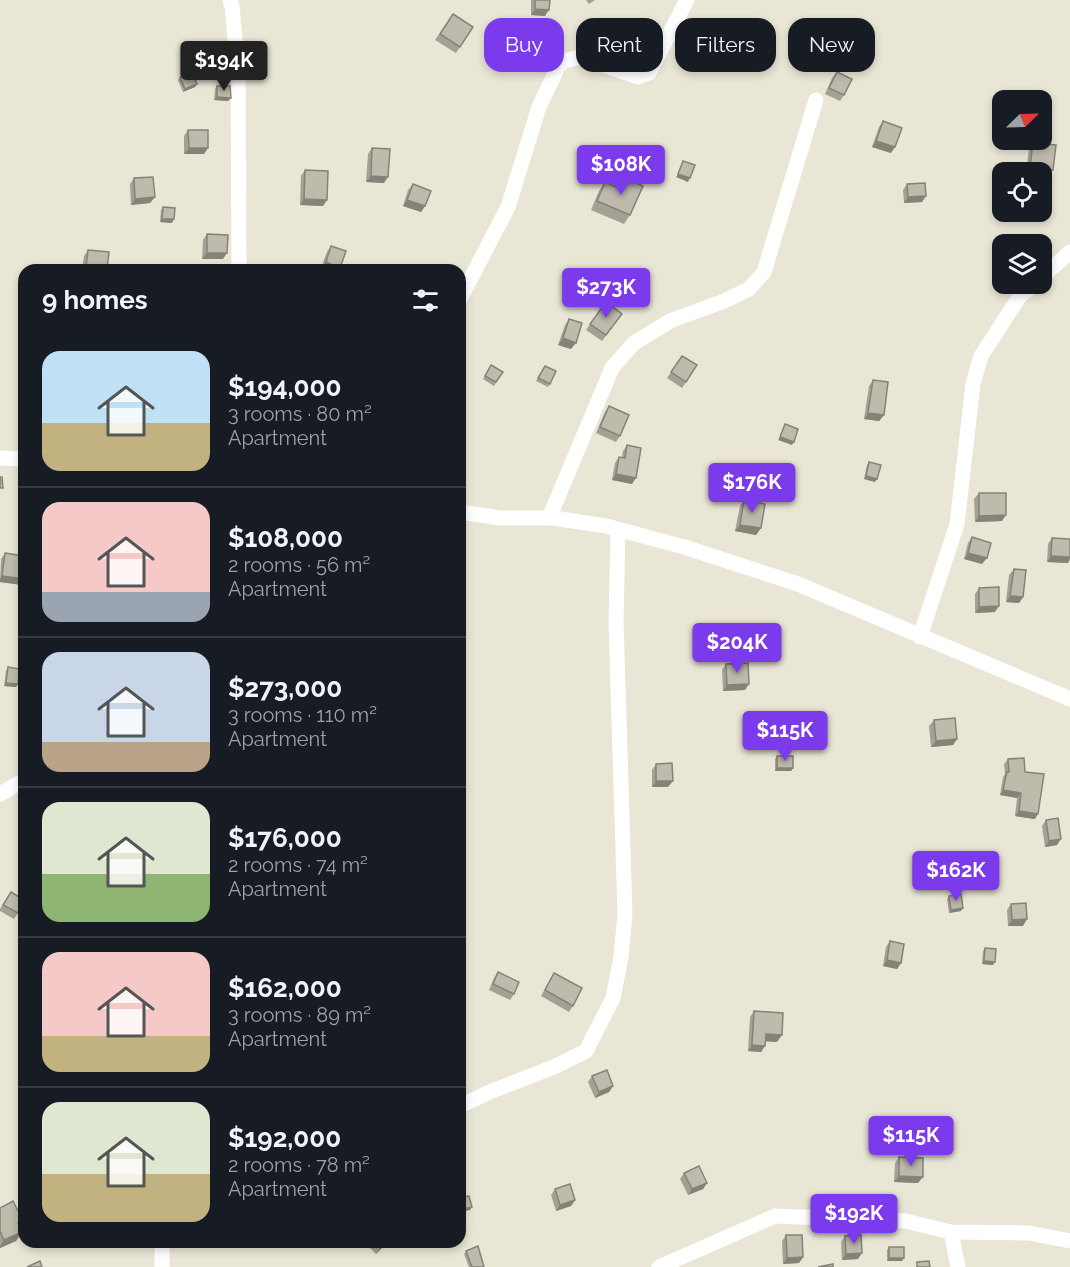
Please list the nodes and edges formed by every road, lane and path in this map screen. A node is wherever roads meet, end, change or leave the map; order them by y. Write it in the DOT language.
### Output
graph roads {
  1 [pos="230,0"];
  2 [pos="687,0"];
  3 [pos="816,100"];
  4 [pos="1070,252"];
  5 [pos="239,264"];
  6 [pos="1052,268"];
  7 [pos="466,288"];
  8 [pos="1022,294"];
  9 [pos="0,458"];
  10 [pos="18,459"];
  11 [pos="466,513"];
  12 [pos="549,518"];
  13 [pos="618,530"];
  14 [pos="920,637"];
  15 [pos="1070,699"];
  16 [pos="18,784"];
  17 [pos="0,794"];
  18 [pos="466,1103"];
  19 [pos="951,1232"];
  20 [pos="1070,1241"];
  21 [pos="162,1248"];
  22 [pos="162,1267"];
  23 [pos="659,1267"];
  24 [pos="958,1267"];
  1 -- 5 [label="street"];
  2 -- 7 [label="street"];
  3 -- 12 [label="street"];
  4 -- 6 [label="street"];
  8 -- 14 [label="street"];
  9 -- 10 [label="street"];
  11 -- 12 [label="street"];
  12 -- 13 [label="street"];
  13 -- 14 [label="street"];
  13 -- 18 [label="street"];
  14 -- 15 [label="street"];
  16 -- 17 [label="street"];
  19 -- 20 [label="street"];
  19 -- 23 [label="street"];
  19 -- 24 [label="street"];
  21 -- 22 [label="street"];
}
